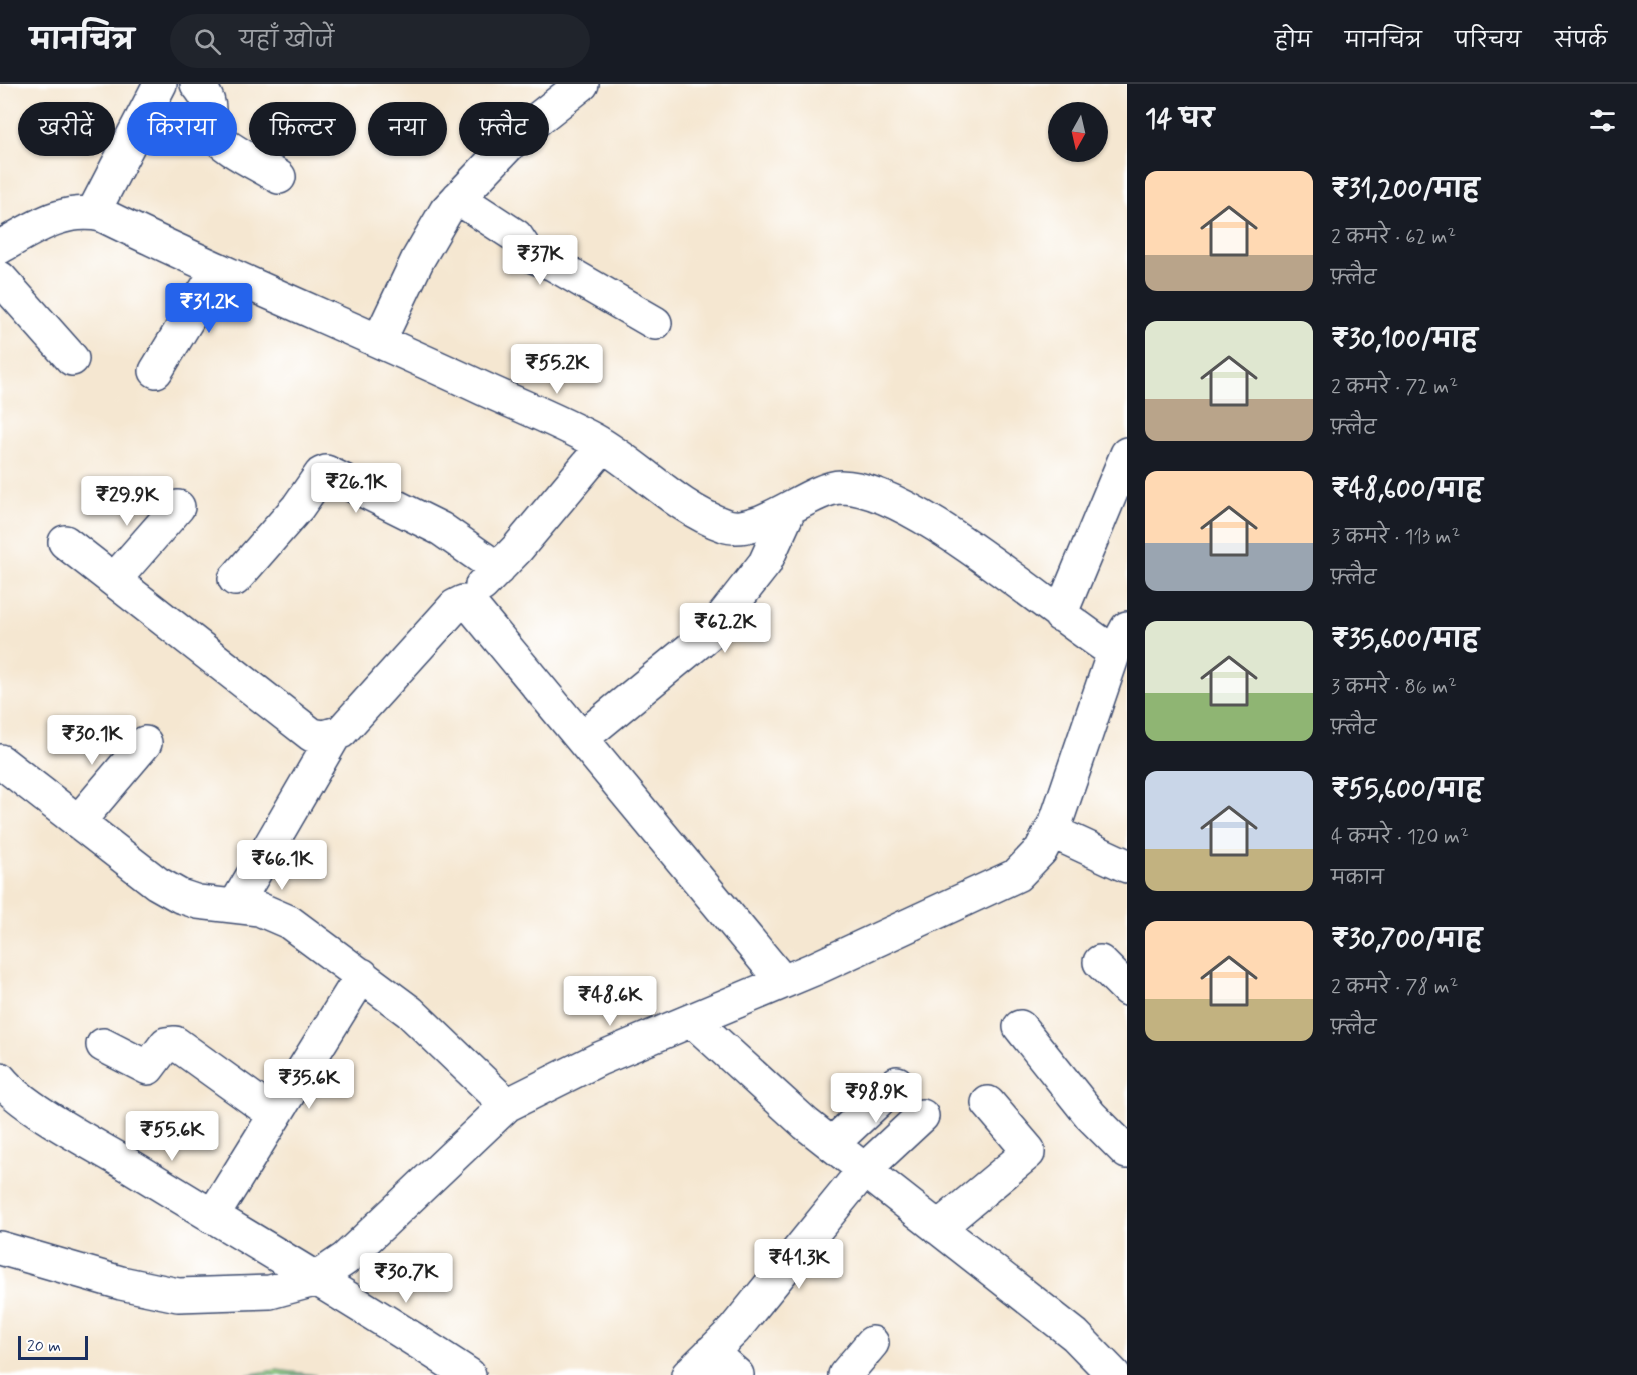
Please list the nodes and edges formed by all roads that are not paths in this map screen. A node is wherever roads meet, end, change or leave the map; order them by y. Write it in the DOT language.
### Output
graph roads {
  1 [pos="160,84"];
  2 [pos="197,84"];
  3 [pos="582,84"];
  4 [pos="279,177"];
  5 [pos="458,198"];
  6 [pos="93,213"];
  7 [pos="0,247"];
  8 [pos="217,271"];
  9 [pos="0,278"];
  10 [pos="656,323"];
  11 [pos="379,341"];
  12 [pos="72,359"];
  13 [pos="156,371"];
  14 [pos="603,446"];
  15 [pos="1127,454"];
  16 [pos="178,507"];
  17 [pos="790,508"];
  18 [pos="65,542"];
  19 [pos="498,569"];
  20 [pos="236,579"];
  21 [pos="114,580"];
  22 [pos="463,602"];
  23 [pos="1095,633"];
  24 [pos="334,736"];
  25 [pos="582,738"];
  26 [pos="145,743"];
  27 [pos="0,761"];
  28 [pos="78,822"];
  29 [pos="1051,831"];
  30 [pos="1127,866"];
  31 [pos="235,906"];
  32 [pos="1100,962"];
  33 [pos="362,975"];
  34 [pos="783,982"];
  35 [pos="1127,989"];
  36 [pos="692,1020"];
  37 [pos="1020,1027"];
  38 [pos="103,1045"];
  39 [pos="0,1079"];
  40 [pos="897,1083"];
  41 [pos="988,1102"];
  42 [pos="507,1105"];
  43 [pos="275,1115"];
  44 [pos="922,1116"];
  45 [pos="832,1144"];
  46 [pos="1127,1152"];
  47 [pos="864,1170"];
  48 [pos="212,1217"];
  49 [pos="938,1228"];
  50 [pos="0,1248"];
  51 [pos="314,1280"];
  52 [pos="872,1343"];
  53 [pos="711,1352"];
  54 [pos="469,1375"];
  55 [pos="688,1375"];
  56 [pos="737,1375"];
  57 [pos="844,1375"];
  58 [pos="1114,1375"];
  1 -- 6 [label="street"];
  2 -- 4 [label="street"];
  3 -- 5 [label="street"];
  5 -- 10 [label="street"];
  5 -- 11 [label="street"];
  6 -- 7 [label="street"];
  6 -- 8 [label="street"];
  8 -- 11 [label="street"];
  8 -- 13 [label="street"];
  9 -- 12 [label="street"];
  11 -- 14 [label="street"];
  14 -- 17 [label="street"];
  14 -- 19 [label="street"];
  15 -- 23 [label="street"];
  16 -- 21 [label="street"];
  17 -- 23 [label="street"];
  17 -- 25 [label="street"];
  18 -- 21 [label="street"];
  19 -- 20 [label="street"];
  19 -- 22 [label="street"];
  21 -- 24 [label="street"];
  22 -- 24 [label="street"];
  22 -- 25 [label="street"];
  23 -- 29 [label="street"];
  24 -- 31 [label="street"];
  25 -- 34 [label="street"];
  26 -- 28 [label="street"];
  27 -- 28 [label="street"];
  28 -- 31 [label="street"];
  29 -- 30 [label="street"];
  29 -- 34 [label="street"];
  31 -- 33 [label="street"];
  32 -- 35 [label="street"];
  33 -- 42 [label="street"];
  33 -- 43 [label="street"];
  34 -- 36 [label="street"];
  36 -- 42 [label="street"];
  36 -- 45 [label="street"];
  37 -- 46 [label="street"];
  38 -- 43 [label="street"];
  39 -- 48 [label="street"];
  40 -- 45 [label="street"];
  41 -- 49 [label="street"];
  42 -- 51 [label="street"];
  43 -- 48 [label="street"];
  44 -- 47 [label="street"];
  45 -- 47 [label="street"];
  47 -- 49 [label="street"];
  47 -- 53 [label="street"];
  48 -- 51 [label="street"];
  49 -- 58 [label="street"];
  50 -- 51 [label="street"];
  51 -- 54 [label="street"];
  52 -- 57 [label="street"];
  53 -- 55 [label="street"];
  53 -- 56 [label="street"];
}
